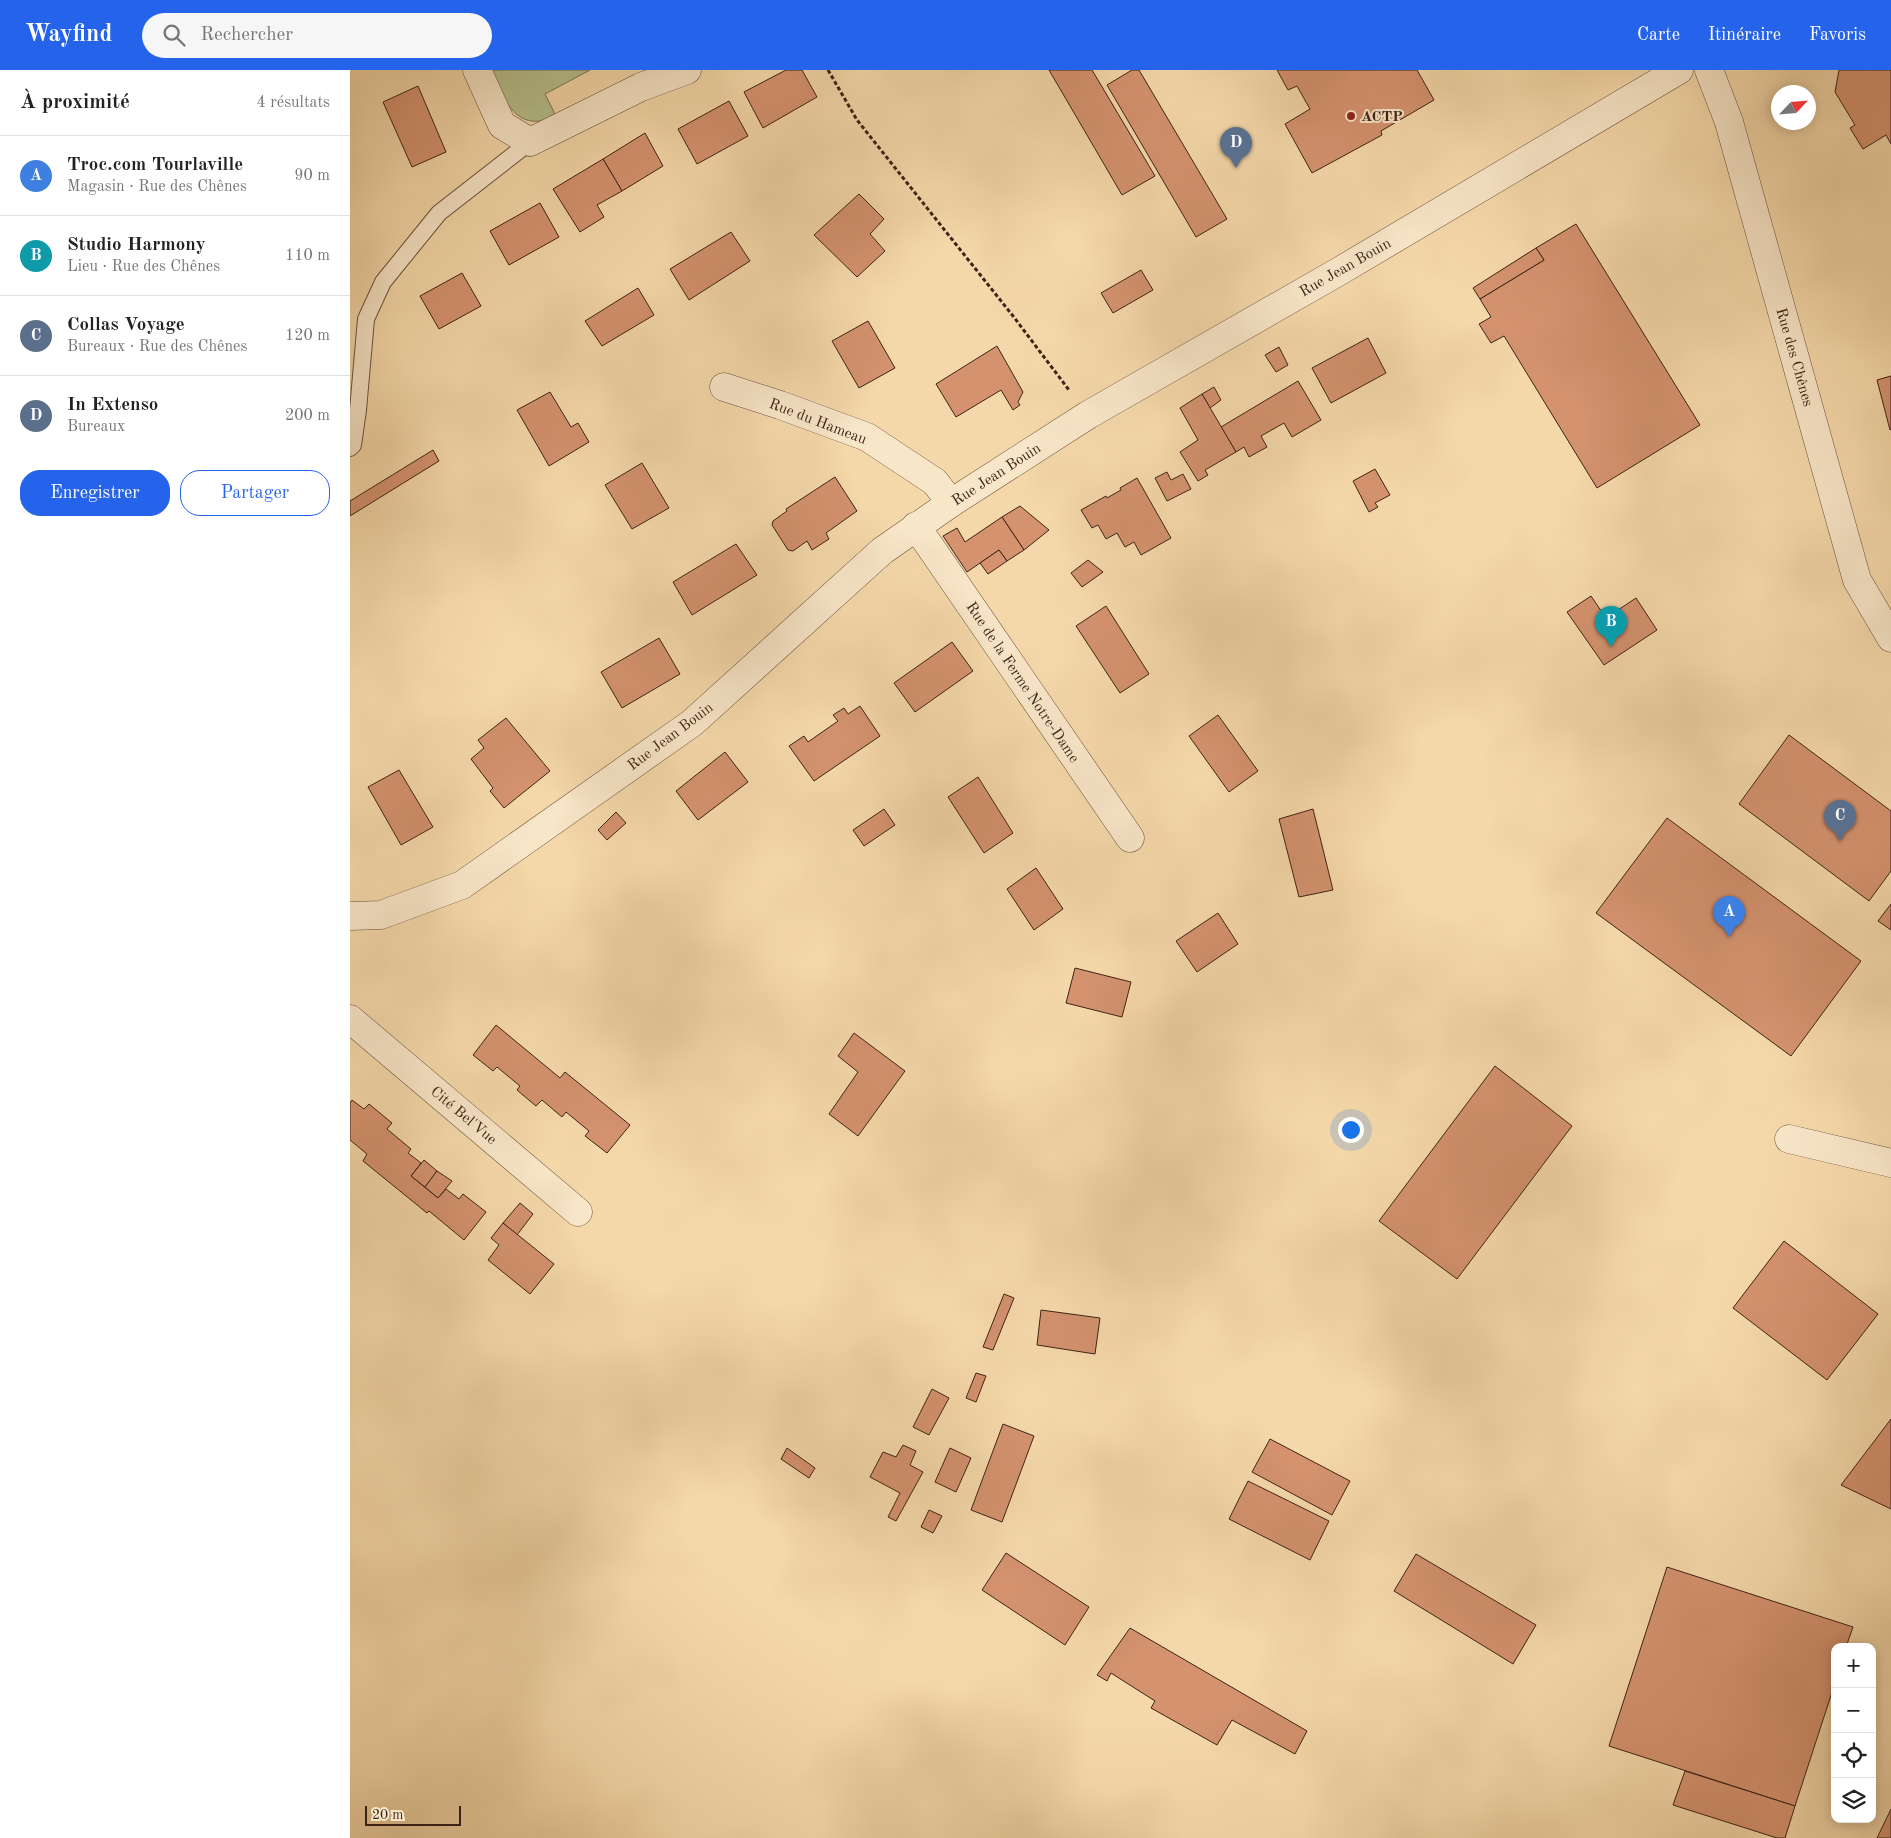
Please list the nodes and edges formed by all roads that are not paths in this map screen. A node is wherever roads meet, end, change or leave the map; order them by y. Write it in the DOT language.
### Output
graph roads {
  1 [pos="477,70"];
  2 [pos="687,70"];
  3 [pos="1679,70"];
  4 [pos="1709,70"];
  5 [pos="530,142"];
  6 [pos="724,387"];
  7 [pos="350,448"];
  8 [pos="951,503"];
  9 [pos="916,526"];
  10 [pos="1891,638"];
  11 [pos="1130,838"];
  12 [pos="350,916"];
  13 [pos="350,1019"];
  14 [pos="1789,1139"];
  15 [pos="1891,1162"];
  16 [pos="578,1212"];
  1 -- 5 [label="street"];
  2 -- 5 [label="street"];
  3 -- 8 [label="street, Rue Jean Bouin"];
  4 -- 10 [label="street, Rue des Chênes"];
  5 -- 7 [label="lane"];
  6 -- 8 [label="street, Rue du Hameau"];
  8 -- 9 [label="street, Rue Jean Bouin"];
  9 -- 11 [label="street, Rue de la Ferme Notre-Dame"];
  9 -- 12 [label="street, Rue Jean Bouin"];
  13 -- 16 [label="street, Cité Bel'Vue"];
  14 -- 15 [label="street"];
}
